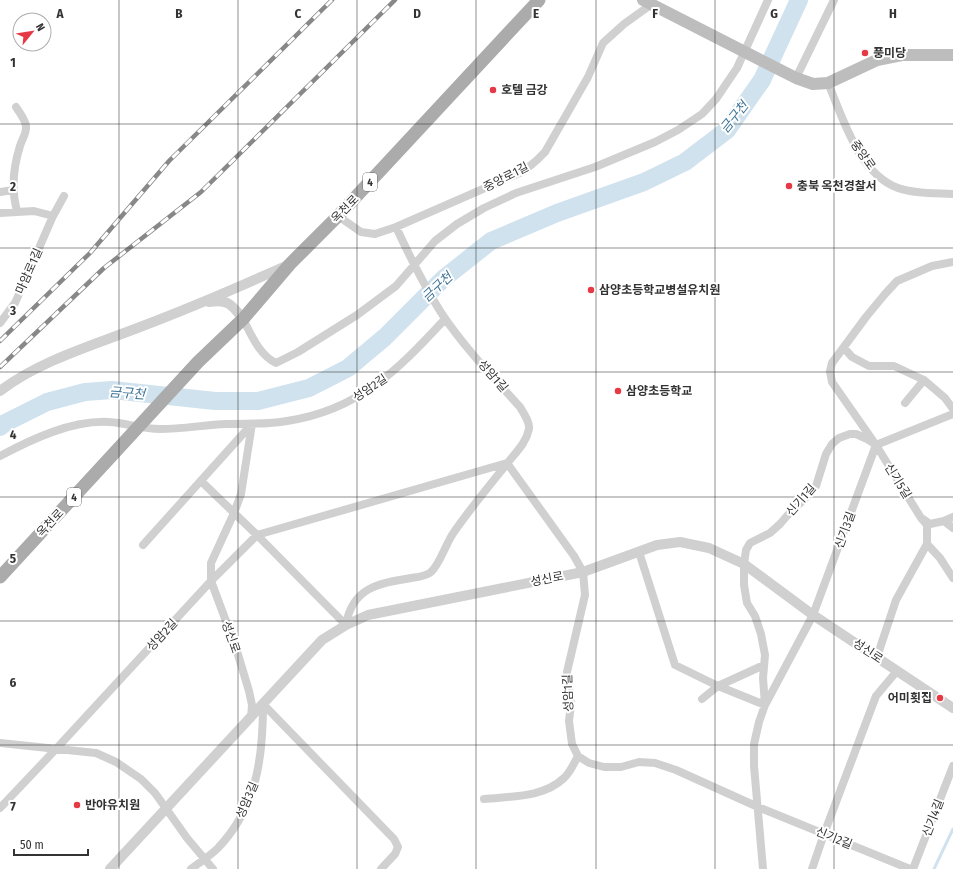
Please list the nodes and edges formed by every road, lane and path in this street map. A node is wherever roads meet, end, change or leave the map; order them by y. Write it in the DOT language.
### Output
graph roads {
  1 [pos="539,0"];
  2 [pos="768,0"];
  3 [pos="834,0"];
  4 [pos="651,1"];
  5 [pos="744,50"];
  6 [pos="953,55"];
  7 [pos="792,76"];
  8 [pos="828,83"];
  9 [pos="16,107"];
  10 [pos="13,191"];
  11 [pos="0,192"];
  12 [pos="953,194"];
  13 [pos="64,196"];
  14 [pos="16,208"];
  15 [pos="0,213"];
  16 [pos="52,216"];
  17 [pos="338,216"];
  18 [pos="396,227"];
  19 [pos="953,262"];
  20 [pos="290,264"];
  21 [pos="415,268"];
  22 [pos="203,302"];
  23 [pos="443,316"];
  24 [pos="243,319"];
  25 [pos="0,323"];
  26 [pos="844,348"];
  27 [pos="924,380"];
  28 [pos="0,391"];
  29 [pos="905,403"];
  30 [pos="953,409"];
  31 [pos="953,414"];
  32 [pos="252,424"];
  33 [pos="138,427"];
  34 [pos="876,445"];
  35 [pos="0,456"];
  36 [pos="507,463"];
  37 [pos="201,481"];
  38 [pos="234,513"];
  39 [pos="953,517"];
  40 [pos="921,518"];
  41 [pos="944,521"];
  42 [pos="953,528"];
  43 [pos="257,534"];
  44 [pos="926,544"];
  45 [pos="143,545"];
  46 [pos="639,552"];
  47 [pos="744,564"];
  48 [pos="583,572"];
  49 [pos="0,577"];
  50 [pos="953,578"];
  51 [pos="211,581"];
  52 [pos="813,615"];
  53 [pos="346,625"];
  54 [pos="877,657"];
  55 [pos="764,665"];
  56 [pos="897,671"];
  57 [pos="718,686"];
  58 [pos="702,699"];
  59 [pos="264,704"];
  60 [pos="765,706"];
  61 [pos="953,708"];
  62 [pos="250,718"];
  63 [pos="0,743"];
  64 [pos="56,749"];
  65 [pos="578,756"];
  66 [pos="953,766"];
  67 [pos="484,799"];
  68 [pos="758,807"];
  69 [pos="0,808"];
  70 [pos="167,808"];
  71 [pos="824,834"];
  72 [pos="204,858"];
  73 [pos="110,869"];
  74 [pos="191,869"];
  75 [pos="213,869"];
  76 [pos="381,869"];
  77 [pos="763,869"];
  78 [pos="812,869"];
  79 [pos="910,869"];
  80 [pos="913,869"];
  1 -- 17 [label="main road, 옥천로 / 4"];
  2 -- 5 [label="street"];
  3 -- 7 [label="street"];
  4 -- 5 [label="main road"];
  4 -- 18 [label="street, 중앙로1길"];
  5 -- 7 [label="main road"];
  5 -- 21 [label="street"];
  6 -- 8 [label="main road"];
  7 -- 8 [label="main road"];
  8 -- 12 [label="street, 중앙로"];
  9 -- 10 [label="street"];
  10 -- 11 [label="street"];
  10 -- 14 [label="street"];
  13 -- 16 [label="street, 마암로1길"];
  14 -- 15 [label="street"];
  14 -- 16 [label="street"];
  16 -- 25 [label="street, 마암로1길"];
  17 -- 18 [label="street, 중앙로1길"];
  17 -- 20 [label="main road, 옥천로 / 4"];
  18 -- 21 [label="street"];
  19 -- 26 [label="street"];
  20 -- 22 [label="street"];
  20 -- 24 [label="main road, 옥천로 / 4"];
  21 -- 23 [label="street, 성암1길"];
  21 -- 24 [label="street"];
  22 -- 24 [label="street"];
  22 -- 28 [label="street"];
  23 -- 32 [label="street, 성암2길"];
  23 -- 36 [label="street, 성암1길"];
  24 -- 33 [label="main road, 옥천로 / 4"];
  26 -- 27 [label="street"];
  26 -- 34 [label="street"];
  27 -- 29 [label="street"];
  27 -- 30 [label="street"];
  31 -- 34 [label="street"];
  32 -- 33 [label="street, 성암2길"];
  32 -- 37 [label="street"];
  32 -- 38 [label="street"];
  33 -- 35 [label="street, 성암2길"];
  33 -- 49 [label="main road, 옥천로 / 4"];
  34 -- 40 [label="street, 신기5길"];
  34 -- 47 [label="street, 신기1길"];
  34 -- 52 [label="street, 신기3길"];
  36 -- 43 [label="street"];
  36 -- 48 [label="street, 성암1길"];
  36 -- 53 [label="street, 성암1길"];
  37 -- 38 [label="street"];
  37 -- 45 [label="street"];
  38 -- 43 [label="street"];
  38 -- 51 [label="street"];
  39 -- 41 [label="street"];
  40 -- 41 [label="street"];
  40 -- 44 [label="street, 신기5길"];
  41 -- 42 [label="street"];
  43 -- 51 [label="street, 성암2길"];
  43 -- 53 [label="street"];
  44 -- 50 [label="street"];
  44 -- 54 [label="street"];
  46 -- 47 [label="street, 성신로"];
  46 -- 48 [label="street, 성신로"];
  46 -- 57 [label="street"];
  47 -- 52 [label="street, 성신로"];
  47 -- 55 [label="street"];
  48 -- 53 [label="street, 성신로"];
  48 -- 65 [label="street, 성암1길"];
  51 -- 62 [label="street, 성신로"];
  51 -- 64 [label="street, 성암2길"];
  52 -- 54 [label="street, 성신로"];
  52 -- 60 [label="street"];
  53 -- 59 [label="street, 성신로"];
  54 -- 56 [label="street, 성신로"];
  55 -- 57 [label="street"];
  55 -- 60 [label="street"];
  56 -- 61 [label="street, 성신로"];
  56 -- 71 [label="street"];
  57 -- 58 [label="street"];
  57 -- 60 [label="street"];
  59 -- 62 [label="street, 성신로"];
  59 -- 72 [label="street, 성암3길"];
  59 -- 76 [label="street"];
  60 -- 68 [label="street"];
  62 -- 70 [label="street, 성신로"];
  63 -- 64 [label="street"];
  64 -- 69 [label="street, 성암2길"];
  64 -- 70 [label="street"];
  65 -- 67 [label="street"];
  65 -- 68 [label="street"];
  66 -- 80 [label="street, 신기4길"];
  68 -- 71 [label="street, 신기2길"];
  68 -- 77 [label="street"];
  70 -- 72 [label="street"];
  70 -- 73 [label="street, 성신로"];
  71 -- 78 [label="street"];
  71 -- 79 [label="street, 신기2길"];
  72 -- 74 [label="street, 성암3길"];
  72 -- 75 [label="street"];
}
